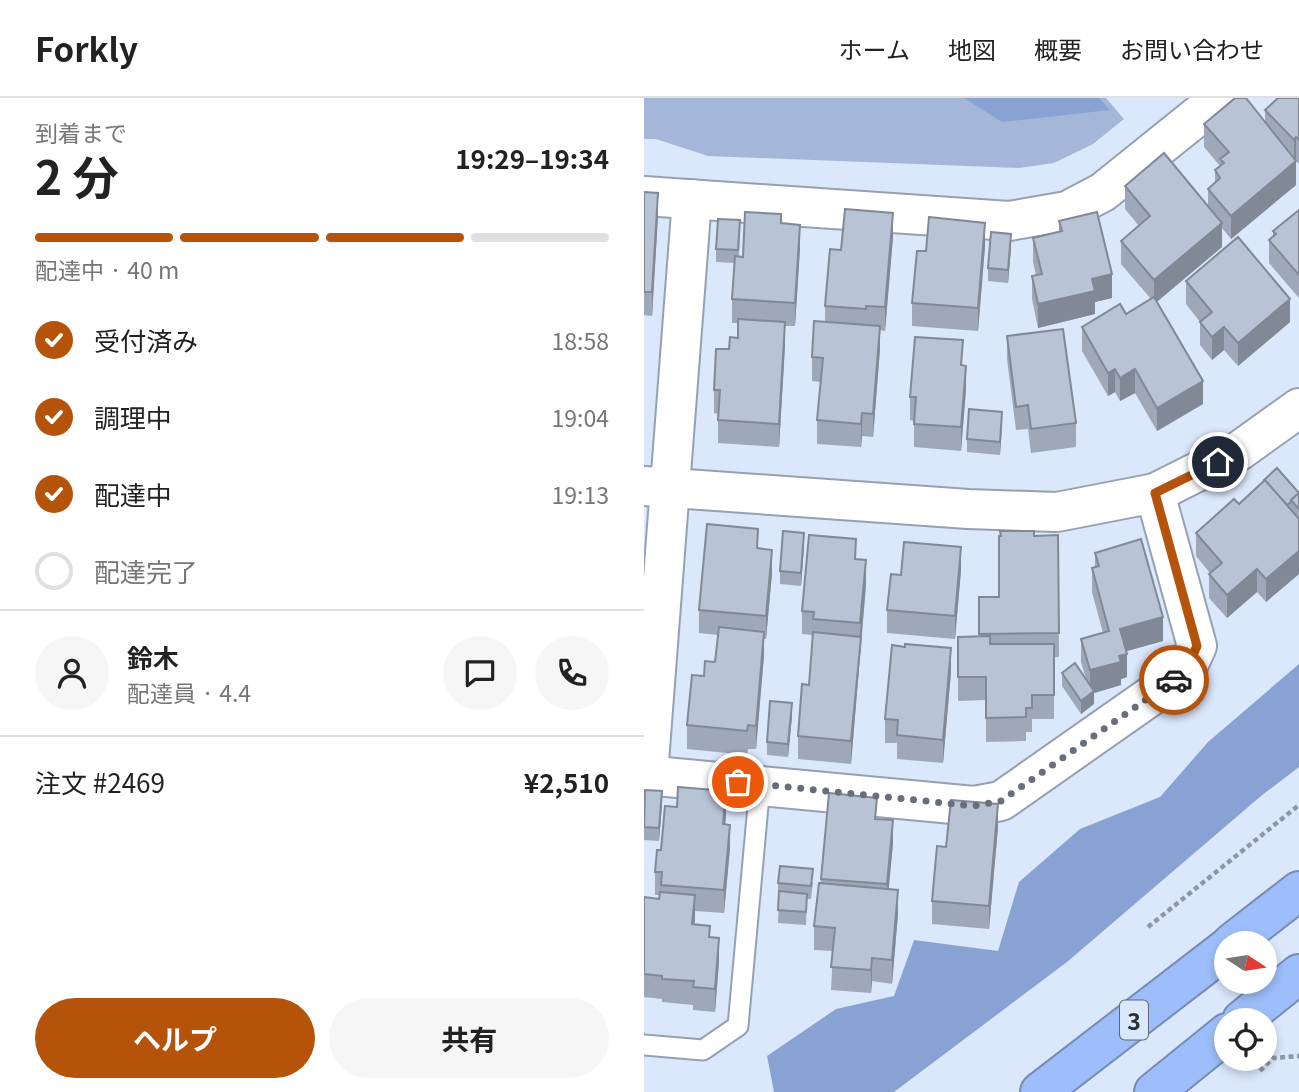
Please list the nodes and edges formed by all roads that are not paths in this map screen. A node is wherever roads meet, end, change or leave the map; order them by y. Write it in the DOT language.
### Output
graph roads {
  1 [pos="1220,98"];
  2 [pos="644,196"];
  3 [pos="692,199"];
  4 [pos="1299,408"];
  5 [pos="657,487"];
  6 [pos="1155,493"];
  7 [pos="646,775"];
  8 [pos="760,784"];
  9 [pos="1299,891"];
  10 [pos="1247,931"];
  11 [pos="1214,957"];
  12 [pos="1299,974"];
  13 [pos="1257,1008"];
  14 [pos="1214,1044"];
  15 [pos="644,1045"];
  16 [pos="1041,1092"];
  17 [pos="1154,1092"];
  1 -- 3 [label="street"];
  2 -- 3 [label="street"];
  3 -- 5 [label="street"];
  4 -- 6 [label="street"];
  5 -- 6 [label="street"];
  5 -- 7 [label="street"];
  6 -- 8 [label="street"];
  7 -- 8 [label="street"];
  8 -- 15 [label="lane"];
  9 -- 10 [label="highway"];
  11 -- 16 [label="highway, 3"];
  12 -- 13 [label="highway"];
  14 -- 17 [label="highway"];
}
